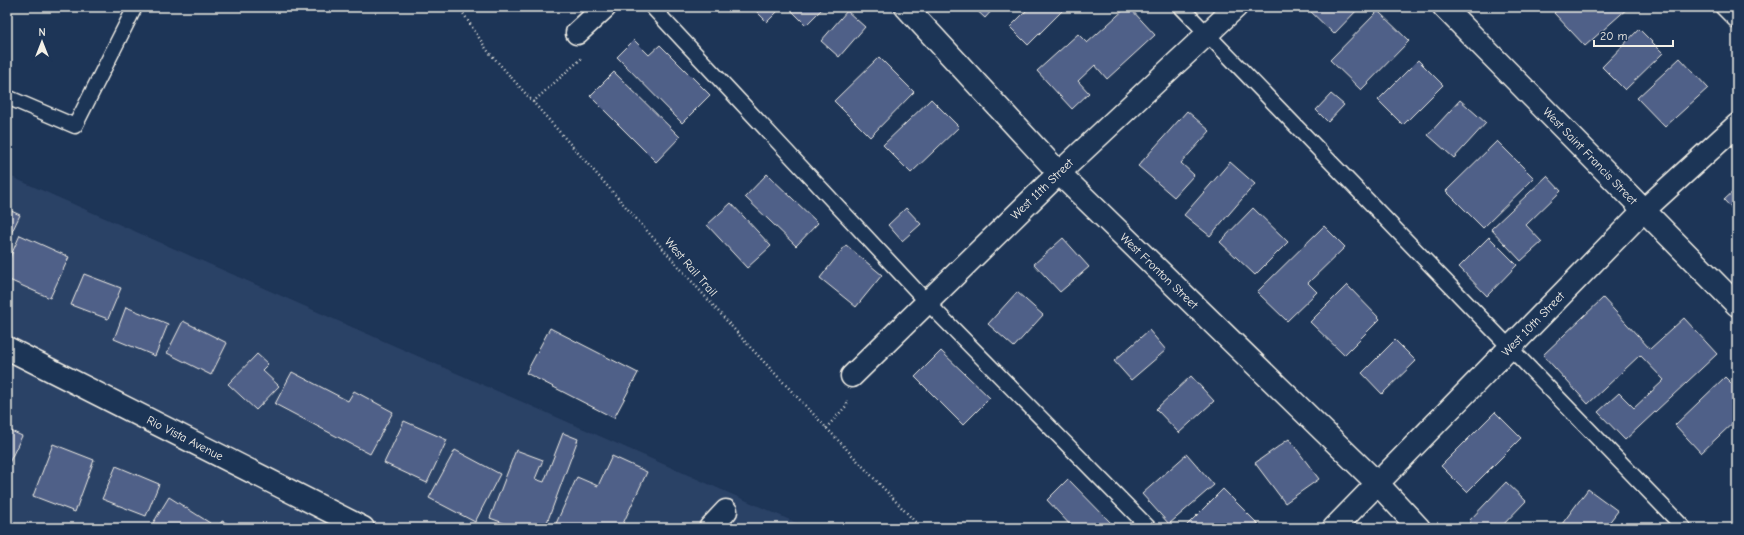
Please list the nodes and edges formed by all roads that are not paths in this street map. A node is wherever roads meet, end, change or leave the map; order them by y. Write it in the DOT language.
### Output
graph roads {
  1 [pos="135,7"];
  2 [pos="605,7"];
  3 [pos="652,7"];
  4 [pos="906,7"];
  5 [pos="1181,7"];
  6 [pos="1236,7"];
  7 [pos="1444,7"];
  8 [pos="1722,7"];
  9 [pos="1737,22"];
  10 [pos="577,33"];
  11 [pos="1207,34"];
  12 [pos="7,97"];
  13 [pos="1737,125"];
  14 [pos="1059,173"];
  15 [pos="1644,210"];
  16 [pos="927,302"];
  17 [pos="1737,304"];
  18 [pos="7,348"];
  19 [pos="1510,348"];
  20 [pos="852,376"];
  21 [pos="1378,484"];
  22 [pos="726,511"];
  23 [pos="357,527"];
  24 [pos="710,528"];
  25 [pos="1149,528"];
  26 [pos="1334,528"];
  27 [pos="1419,528"];
  28 [pos="1684,528"];
  1 -- 12 [label="lane"];
  2 -- 10 [label="street"];
  3 -- 16 [label="lane"];
  4 -- 14 [label="street, West Fronton Street"];
  5 -- 11 [label="lane"];
  6 -- 11 [label="street, West 11th Street"];
  7 -- 15 [label="street, West Saint Francis Street"];
  8 -- 9 [label="lane"];
  11 -- 14 [label="street, West 11th Street"];
  11 -- 19 [label="lane"];
  13 -- 15 [label="street, West 10th Street"];
  14 -- 16 [label="street, West 11th Street"];
  14 -- 21 [label="street, West Fronton Street"];
  15 -- 17 [label="street, West Saint Francis Street"];
  15 -- 19 [label="street, West 10th Street"];
  16 -- 20 [label="street, West 11th Street"];
  16 -- 25 [label="lane"];
  18 -- 23 [label="street, Rio Vista Avenue"];
  19 -- 21 [label="street, West 10th Street"];
  19 -- 28 [label="lane"];
  21 -- 26 [label="street, West 10th Street"];
  21 -- 27 [label="street, West Fronton Street"];
  22 -- 24 [label="street"];
}
